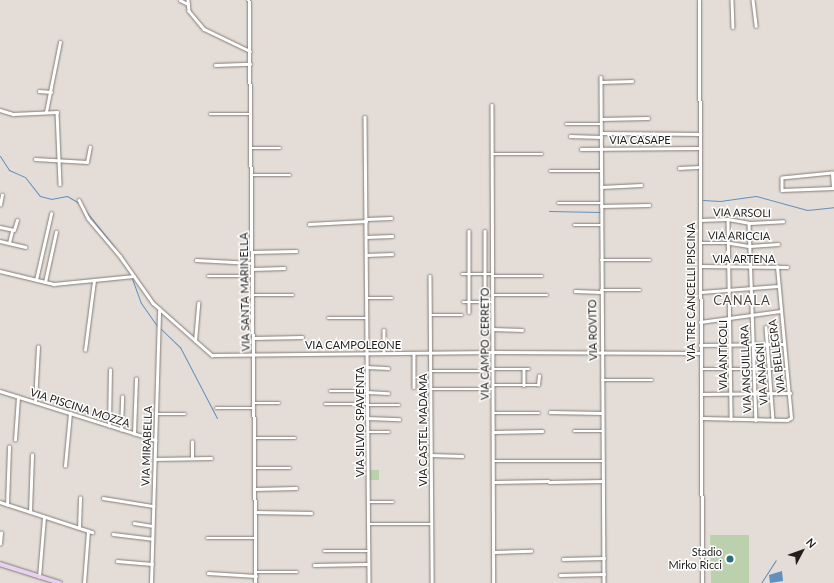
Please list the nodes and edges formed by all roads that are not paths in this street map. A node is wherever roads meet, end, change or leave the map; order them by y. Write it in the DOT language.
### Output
graph roads {
  1 [pos="180,0"];
  2 [pos="188,0"];
  3 [pos="249,0"];
  4 [pos="699,0"];
  5 [pos="732,0"];
  6 [pos="753,0"];
  7 [pos="188,4"];
  8 [pos="756,26"];
  9 [pos="732,27"];
  10 [pos="60,42"];
  11 [pos="250,51"];
  12 [pos="250,64"];
  13 [pos="215,65"];
  14 [pos="601,76"];
  15 [pos="632,81"];
  16 [pos="601,82"];
  17 [pos="39,91"];
  18 [pos="51,92"];
  19 [pos="492,106"];
  20 [pos="0,110"];
  21 [pos="46,112"];
  22 [pos="210,114"];
  23 [pos="251,114"];
  24 [pos="365,117"];
  25 [pos="648,118"];
  26 [pos="601,119"];
  27 [pos="566,124"];
  28 [pos="601,124"];
  29 [pos="700,134"];
  30 [pos="601,135"];
  31 [pos="570,136"];
  32 [pos="90,147"];
  33 [pos="252,148"];
  34 [pos="280,148"];
  35 [pos="700,148"];
  36 [pos="581,149"];
  37 [pos="601,149"];
  38 [pos="492,154"];
  39 [pos="542,154"];
  40 [pos="35,159"];
  41 [pos="59,161"];
  42 [pos="700,167"];
  43 [pos="679,168"];
  44 [pos="550,171"];
  45 [pos="601,171"];
  46 [pos="833,173"];
  47 [pos="252,175"];
  48 [pos="290,175"];
  49 [pos="60,184"];
  50 [pos="641,185"];
  51 [pos="601,187"];
  52 [pos="2,195"];
  53 [pos="79,200"];
  54 [pos="558,203"];
  55 [pos="601,203"];
  56 [pos="0,205"];
  57 [pos="601,206"];
  58 [pos="649,206"];
  59 [pos="51,214"];
  60 [pos="391,218"];
  61 [pos="728,219"];
  62 [pos="17,220"];
  63 [pos="366,220"];
  64 [pos="700,220"];
  65 [pos="783,221"];
  66 [pos="749,223"];
  67 [pos="308,224"];
  68 [pos="574,225"];
  69 [pos="601,225"];
  70 [pos="0,227"];
  71 [pos="12,231"];
  72 [pos="469,231"];
  73 [pos="485,231"];
  74 [pos="56,232"];
  75 [pos="392,236"];
  76 [pos="366,237"];
  77 [pos="0,241"];
  78 [pos="730,242"];
  79 [pos="9,243"];
  80 [pos="700,243"];
  81 [pos="778,244"];
  82 [pos="750,246"];
  83 [pos="25,247"];
  84 [pos="296,251"];
  85 [pos="252,252"];
  86 [pos="392,254"];
  87 [pos="366,255"];
  88 [pos="196,260"];
  89 [pos="601,260"];
  90 [pos="650,260"];
  91 [pos="252,263"];
  92 [pos="700,266"];
  93 [pos="731,267"];
  94 [pos="751,267"];
  95 [pos="777,267"];
  96 [pos="787,267"];
  97 [pos="284,268"];
  98 [pos="252,269"];
  99 [pos="0,271"];
  100 [pos="462,274"];
  101 [pos="469,274"];
  102 [pos="485,274"];
  103 [pos="493,275"];
  104 [pos="134,276"];
  105 [pos="208,276"];
  106 [pos="253,276"];
  107 [pos="430,276"];
  108 [pos="542,276"];
  109 [pos="36,280"];
  110 [pos="94,281"];
  111 [pos="45,282"];
  112 [pos="778,286"];
  113 [pos="751,288"];
  114 [pos="640,290"];
  115 [pos="731,290"];
  116 [pos="575,291"];
  117 [pos="601,291"];
  118 [pos="701,292"];
  119 [pos="253,295"];
  120 [pos="293,295"];
  121 [pos="494,295"];
  122 [pos="547,295"];
  123 [pos="367,298"];
  124 [pos="392,298"];
  125 [pos="462,302"];
  126 [pos="469,302"];
  127 [pos="485,302"];
  128 [pos="493,302"];
  129 [pos="198,303"];
  130 [pos="159,309"];
  131 [pos="780,311"];
  132 [pos="469,312"];
  133 [pos="752,314"];
  134 [pos="462,315"];
  135 [pos="430,316"];
  136 [pos="732,317"];
  137 [pos="328,318"];
  138 [pos="367,318"];
  139 [pos="700,322"];
  140 [pos="766,327"];
  141 [pos="485,329"];
  142 [pos="493,329"];
  143 [pos="384,330"];
  144 [pos="522,330"];
  145 [pos="302,337"];
  146 [pos="253,338"];
  147 [pos="195,342"];
  148 [pos="768,344"];
  149 [pos="784,344"];
  150 [pos="700,345"];
  151 [pos="731,345"];
  152 [pos="753,345"];
  153 [pos="38,347"];
  154 [pos="85,350"];
  155 [pos="493,352"];
  156 [pos="367,353"];
  157 [pos="384,353"];
  158 [pos="414,353"];
  159 [pos="431,353"];
  160 [pos="602,353"];
  161 [pos="701,353"];
  162 [pos="254,354"];
  163 [pos="367,368"];
  164 [pos="388,368"];
  165 [pos="524,369"];
  166 [pos="529,369"];
  167 [pos="701,369"];
  168 [pos="731,369"];
  169 [pos="754,369"];
  170 [pos="770,369"];
  171 [pos="787,369"];
  172 [pos="110,370"];
  173 [pos="493,370"];
  174 [pos="430,371"];
  175 [pos="540,376"];
  176 [pos="136,379"];
  177 [pos="602,380"];
  178 [pos="652,380"];
  179 [pos="493,385"];
  180 [pos="524,385"];
  181 [pos="414,387"];
  182 [pos="431,389"];
  183 [pos="493,389"];
  184 [pos="0,391"];
  185 [pos="330,391"];
  186 [pos="367,392"];
  187 [pos="388,393"];
  188 [pos="772,393"];
  189 [pos="790,393"];
  190 [pos="701,394"];
  191 [pos="731,394"];
  192 [pos="755,394"];
  193 [pos="18,397"];
  194 [pos="122,397"];
  195 [pos="35,402"];
  196 [pos="254,403"];
  197 [pos="280,404"];
  198 [pos="325,404"];
  199 [pos="367,404"];
  200 [pos="399,405"];
  201 [pos="216,408"];
  202 [pos="254,408"];
  203 [pos="550,412"];
  204 [pos="70,413"];
  205 [pos="494,413"];
  206 [pos="539,413"];
  207 [pos="602,413"];
  208 [pos="156,414"];
  209 [pos="185,414"];
  210 [pos="368,418"];
  211 [pos="702,418"];
  212 [pos="399,419"];
  213 [pos="731,419"];
  214 [pos="756,420"];
  215 [pos="773,420"];
  216 [pos="109,426"];
  217 [pos="121,430"];
  218 [pos="542,431"];
  219 [pos="574,431"];
  220 [pos="603,431"];
  221 [pos="368,432"];
  222 [pos="389,432"];
  223 [pos="494,432"];
  224 [pos="134,434"];
  225 [pos="255,438"];
  226 [pos="295,438"];
  227 [pos="15,440"];
  228 [pos="155,440"];
  229 [pos="192,442"];
  230 [pos="8,447"];
  231 [pos="32,455"];
  232 [pos="431,455"];
  233 [pos="462,456"];
  234 [pos="192,457"];
  235 [pos="211,458"];
  236 [pos="155,459"];
  237 [pos="603,460"];
  238 [pos="494,461"];
  239 [pos="65,466"];
  240 [pos="255,468"];
  241 [pos="290,468"];
  242 [pos="603,481"];
  243 [pos="494,482"];
  244 [pos="296,488"];
  245 [pos="255,489"];
  246 [pos="80,498"];
  247 [pos="103,498"];
  248 [pos="0,502"];
  249 [pos="368,502"];
  250 [pos="393,502"];
  251 [pos="7,505"];
  252 [pos="153,506"];
  253 [pos="30,512"];
  254 [pos="255,512"];
  255 [pos="311,513"];
  256 [pos="44,517"];
  257 [pos="134,523"];
  258 [pos="368,524"];
  259 [pos="431,524"];
  260 [pos="152,526"];
  261 [pos="79,528"];
  262 [pos="1,533"];
  263 [pos="113,534"];
  264 [pos="207,538"];
  265 [pos="256,538"];
  266 [pos="152,539"];
  267 [pos="0,544"];
  268 [pos="324,551"];
  269 [pos="368,551"];
  270 [pos="531,551"];
  271 [pos="494,552"];
  272 [pos="604,558"];
  273 [pos="563,559"];
  274 [pos="117,561"];
  275 [pos="0,564"];
  276 [pos="152,564"];
  277 [pos="368,564"];
  278 [pos="314,565"];
  279 [pos="256,572"];
  280 [pos="297,572"];
  281 [pos="208,573"];
  282 [pos="604,574"];
  283 [pos="560,575"];
  284 [pos="39,576"];
  285 [pos="256,576"];
  286 [pos="60,583"];
  287 [pos="84,583"];
  288 [pos="151,583"];
  289 [pos="256,583"];
  290 [pos="369,583"];
  291 [pos="432,583"];
  292 [pos="494,583"];
  293 [pos="604,583"];
  294 [pos="702,583"];
  1 -- 7 [label="street"];
  2 -- 7 [label="street"];
  3 -- 11 [label="street, VIA SANTA MARINELLA"];
  4 -- 29 [label="street, VIA TRE CANCELLI PISCINA"];
  5 -- 9 [label="street"];
  6 -- 8 [label="street"];
  7 -- 11 [label="street"];
  10 -- 18 [label="street"];
  11 -- 12 [label="street, VIA SANTA MARINELLA"];
  12 -- 13 [label="street"];
  12 -- 23 [label="street, VIA SANTA MARINELLA"];
  14 -- 16 [label="street, VIA ROVITO"];
  15 -- 16 [label="street"];
  16 -- 26 [label="street, VIA ROVITO"];
  17 -- 18 [label="street"];
  18 -- 21 [label="street"];
  19 -- 38 [label="street, VIA CAMPO CERRETO"];
  20 -- 21 [label="street"];
  21 -- 41 [label="street"];
  22 -- 23 [label="street"];
  23 -- 33 [label="street, VIA SANTA MARINELLA"];
  24 -- 63 [label="street, VIA SILVIO SPAVENTA"];
  25 -- 26 [label="street"];
  26 -- 28 [label="street, VIA ROVITO"];
  27 -- 28 [label="street"];
  28 -- 30 [label="street, VIA ROVITO"];
  29 -- 30 [label="street"];
  29 -- 35 [label="street, VIA TRE CANCELLI PISCINA"];
  30 -- 31 [label="street"];
  30 -- 37 [label="street, VIA ROVITO"];
  32 -- 41 [label="street"];
  33 -- 34 [label="street"];
  33 -- 47 [label="street, VIA SANTA MARINELLA"];
  35 -- 37 [label="street, VIA CASAPE"];
  35 -- 42 [label="street, VIA TRE CANCELLI PISCINA"];
  36 -- 37 [label="street, VIA CASAPE"];
  37 -- 45 [label="street, VIA ROVITO"];
  38 -- 39 [label="street"];
  38 -- 103 [label="street, VIA CAMPO CERRETO"];
  40 -- 41 [label="street"];
  41 -- 49 [label="street"];
  42 -- 43 [label="street"];
  42 -- 64 [label="street, VIA TRE CANCELLI PISCINA"];
  44 -- 45 [label="street"];
  45 -- 51 [label="street, VIA ROVITO"];
  46 -- 46 [label="street"];
  47 -- 48 [label="street"];
  47 -- 85 [label="street, VIA SANTA MARINELLA"];
  50 -- 51 [label="street"];
  51 -- 55 [label="street, VIA ROVITO"];
  52 -- 56 [label="street"];
  53 -- 104 [label="street, VIA CAMPOLEONE"];
  54 -- 55 [label="street"];
  55 -- 57 [label="street, VIA ROVITO"];
  57 -- 58 [label="street"];
  57 -- 69 [label="street, VIA ROVITO"];
  59 -- 109 [label="street"];
  60 -- 63 [label="street"];
  61 -- 64 [label="street, VIA ARSOLI"];
  61 -- 66 [label="street, VIA ARSOLI"];
  61 -- 78 [label="street, VIA ANTICOLI"];
  62 -- 70 [label="street"];
  63 -- 67 [label="street"];
  63 -- 76 [label="street, VIA SILVIO SPAVENTA"];
  64 -- 80 [label="street, VIA TRE CANCELLI PISCINA"];
  65 -- 66 [label="street, VIA ARSOLI"];
  66 -- 82 [label="street, VIA ANGUILLARA"];
  68 -- 69 [label="street"];
  69 -- 89 [label="street, VIA ROVITO"];
  71 -- 79 [label="street"];
  72 -- 101 [label="street"];
  73 -- 102 [label="street"];
  74 -- 111 [label="street"];
  75 -- 76 [label="street"];
  76 -- 87 [label="street, VIA SILVIO SPAVENTA"];
  77 -- 79 [label="street"];
  78 -- 80 [label="street, VIA ARICCIA"];
  78 -- 82 [label="street, VIA ARICCIA"];
  78 -- 93 [label="street, VIA ANTICOLI"];
  79 -- 83 [label="street"];
  80 -- 92 [label="street, VIA TRE CANCELLI PISCINA"];
  81 -- 82 [label="street, VIA ARICCIA"];
  82 -- 94 [label="street, VIA ANGUILLARA"];
  84 -- 85 [label="street"];
  85 -- 91 [label="street, VIA SANTA MARINELLA"];
  86 -- 87 [label="street"];
  87 -- 123 [label="street, VIA SILVIO SPAVENTA"];
  88 -- 91 [label="street"];
  89 -- 90 [label="street"];
  89 -- 117 [label="street, VIA ROVITO"];
  91 -- 98 [label="street, VIA SANTA MARINELLA"];
  92 -- 93 [label="street, VIA ARTENA"];
  92 -- 118 [label="street, VIA TRE CANCELLI PISCINA"];
  93 -- 94 [label="street, VIA ARTENA"];
  93 -- 115 [label="street, VIA ANTICOLI"];
  94 -- 95 [label="street, VIA ARTENA"];
  94 -- 113 [label="street, VIA ANGUILLARA"];
  95 -- 96 [label="street, VIA ARTENA"];
  95 -- 112 [label="street, VIA BELLEGRA"];
  97 -- 98 [label="street"];
  98 -- 106 [label="street, VIA SANTA MARINELLA"];
  99 -- 109 [label="street"];
  100 -- 101 [label="street"];
  101 -- 102 [label="street"];
  101 -- 126 [label="street"];
  102 -- 103 [label="street"];
  102 -- 127 [label="street"];
  103 -- 108 [label="street"];
  103 -- 121 [label="street, VIA CAMPO CERRETO"];
  104 -- 110 [label="street"];
  104 -- 130 [label="street, VIA CAMPOLEONE"];
  105 -- 106 [label="street"];
  106 -- 119 [label="street, VIA SANTA MARINELLA"];
  107 -- 135 [label="street, VIA CASTEL MADAMA"];
  109 -- 111 [label="street"];
  110 -- 111 [label="street"];
  110 -- 154 [label="street"];
  112 -- 113 [label="street"];
  112 -- 131 [label="street, VIA BELLEGRA"];
  113 -- 115 [label="street"];
  113 -- 133 [label="street, VIA ANGUILLARA"];
  114 -- 117 [label="street"];
  115 -- 118 [label="street"];
  115 -- 136 [label="street, VIA ANTICOLI"];
  116 -- 117 [label="street"];
  117 -- 160 [label="street, VIA ROVITO"];
  118 -- 139 [label="street, VIA TRE CANCELLI PISCINA"];
  119 -- 120 [label="street"];
  119 -- 146 [label="street, VIA SANTA MARINELLA"];
  121 -- 122 [label="street"];
  121 -- 128 [label="street, VIA CAMPO CERRETO"];
  123 -- 124 [label="street"];
  123 -- 138 [label="street, VIA SILVIO SPAVENTA"];
  125 -- 126 [label="street"];
  126 -- 127 [label="street"];
  126 -- 132 [label="street"];
  127 -- 128 [label="street"];
  127 -- 141 [label="street"];
  128 -- 142 [label="street, VIA CAMPO CERRETO"];
  129 -- 147 [label="street"];
  130 -- 147 [label="street, VIA CAMPOLEONE"];
  130 -- 208 [label="street, VIA MIRABELLA"];
  131 -- 133 [label="street"];
  131 -- 149 [label="street, VIA BELLEGRA"];
  133 -- 136 [label="street"];
  133 -- 152 [label="street, VIA ANGUILLARA"];
  134 -- 135 [label="street"];
  135 -- 159 [label="street, VIA CASTEL MADAMA"];
  136 -- 139 [label="street"];
  136 -- 151 [label="street, VIA ANTICOLI"];
  137 -- 138 [label="street"];
  138 -- 156 [label="street, VIA SILVIO SPAVENTA"];
  139 -- 150 [label="street, VIA TRE CANCELLI PISCINA"];
  140 -- 148 [label="street, VIA ANAGNI"];
  142 -- 144 [label="street"];
  142 -- 155 [label="street, VIA CAMPO CERRETO"];
  143 -- 157 [label="street"];
  145 -- 146 [label="street"];
  146 -- 162 [label="street, VIA SANTA MARINELLA"];
  147 -- 162 [label="street, VIA CAMPOLEONE"];
  148 -- 149 [label="street"];
  148 -- 152 [label="street"];
  148 -- 170 [label="street, VIA ANAGNI"];
  149 -- 171 [label="street, VIA BELLEGRA"];
  150 -- 151 [label="street"];
  150 -- 161 [label="street, VIA TRE CANCELLI PISCINA"];
  151 -- 152 [label="street"];
  151 -- 168 [label="street, VIA ANTICOLI"];
  152 -- 169 [label="street, VIA ANGUILLARA"];
  153 -- 195 [label="street"];
  155 -- 159 [label="street, VIA CAMPOLEONE"];
  155 -- 160 [label="street, VIA CAMPOLEONE"];
  155 -- 173 [label="street, VIA CAMPO CERRETO"];
  156 -- 157 [label="street, VIA CAMPOLEONE"];
  156 -- 162 [label="street, VIA CAMPOLEONE"];
  156 -- 163 [label="street, VIA SILVIO SPAVENTA"];
  157 -- 158 [label="street, VIA CAMPOLEONE"];
  158 -- 159 [label="street, VIA CAMPOLEONE"];
  158 -- 181 [label="street"];
  159 -- 174 [label="street, VIA CASTEL MADAMA"];
  160 -- 161 [label="street, VIA CAMPOLEONE"];
  160 -- 177 [label="street, VIA ROVITO"];
  161 -- 167 [label="street, VIA TRE CANCELLI PISCINA"];
  162 -- 196 [label="street, VIA SANTA MARINELLA"];
  163 -- 164 [label="street"];
  163 -- 186 [label="street, VIA SILVIO SPAVENTA"];
  165 -- 166 [label="street"];
  165 -- 173 [label="street"];
  165 -- 180 [label="street"];
  167 -- 168 [label="street"];
  167 -- 190 [label="street, VIA TRE CANCELLI PISCINA"];
  168 -- 169 [label="street"];
  168 -- 191 [label="street, VIA ANTICOLI"];
  169 -- 170 [label="street"];
  169 -- 192 [label="street, VIA ANGUILLARA"];
  170 -- 171 [label="street"];
  170 -- 188 [label="street, VIA ANAGNI"];
  171 -- 189 [label="street, VIA BELLEGRA"];
  172 -- 216 [label="street"];
  173 -- 174 [label="street"];
  173 -- 179 [label="street, VIA CAMPO CERRETO"];
  174 -- 182 [label="street, VIA CASTEL MADAMA"];
  175 -- 180 [label="street"];
  176 -- 224 [label="street"];
  177 -- 178 [label="street"];
  177 -- 207 [label="street, VIA ROVITO"];
  179 -- 180 [label="street"];
  179 -- 183 [label="street, VIA CAMPO CERRETO"];
  182 -- 183 [label="street"];
  182 -- 232 [label="street, VIA CASTEL MADAMA"];
  183 -- 205 [label="street, VIA CAMPO CERRETO"];
  184 -- 193 [label="street, VIA PISCINA MOZZA"];
  185 -- 186 [label="street"];
  186 -- 187 [label="street"];
  186 -- 199 [label="street, VIA SILVIO SPAVENTA"];
  188 -- 189 [label="street"];
  188 -- 192 [label="street"];
  188 -- 215 [label="street, VIA ANAGNI"];
  189 -- 215 [label="street, VIA BELLEGRA"];
  190 -- 191 [label="street"];
  190 -- 211 [label="street, VIA TRE CANCELLI PISCINA"];
  191 -- 192 [label="street"];
  191 -- 213 [label="street, VIA ANTICOLI"];
  192 -- 214 [label="street, VIA ANGUILLARA"];
  193 -- 195 [label="street, VIA PISCINA MOZZA"];
  193 -- 227 [label="street"];
  194 -- 217 [label="street"];
  195 -- 204 [label="street, VIA PISCINA MOZZA"];
  196 -- 197 [label="street"];
  196 -- 202 [label="street, VIA SANTA MARINELLA"];
  198 -- 199 [label="street"];
  199 -- 200 [label="street"];
  199 -- 210 [label="street, VIA SILVIO SPAVENTA"];
  201 -- 202 [label="street"];
  202 -- 225 [label="street, VIA SANTA MARINELLA"];
  203 -- 207 [label="street"];
  204 -- 216 [label="street, VIA PISCINA MOZZA"];
  204 -- 239 [label="street"];
  205 -- 206 [label="street"];
  205 -- 223 [label="street, VIA CAMPO CERRETO"];
  207 -- 220 [label="street, VIA ROVITO"];
  208 -- 209 [label="street"];
  208 -- 228 [label="street, VIA MIRABELLA"];
  210 -- 212 [label="street"];
  210 -- 221 [label="street, VIA SILVIO SPAVENTA"];
  211 -- 213 [label="street"];
  211 -- 294 [label="street, VIA TRE CANCELLI PISCINA"];
  213 -- 214 [label="street"];
  214 -- 215 [label="street"];
  216 -- 217 [label="street, VIA PISCINA MOZZA"];
  217 -- 224 [label="street, VIA PISCINA MOZZA"];
  218 -- 223 [label="street"];
  219 -- 220 [label="street"];
  220 -- 237 [label="street, VIA ROVITO"];
  221 -- 222 [label="street"];
  221 -- 249 [label="street, VIA SILVIO SPAVENTA"];
  223 -- 238 [label="street, VIA CAMPO CERRETO"];
  224 -- 228 [label="street, VIA PISCINA MOZZA"];
  225 -- 226 [label="street"];
  225 -- 240 [label="street, VIA SANTA MARINELLA"];
  228 -- 236 [label="street, VIA MIRABELLA"];
  229 -- 234 [label="street"];
  230 -- 251 [label="street"];
  231 -- 253 [label="street"];
  232 -- 233 [label="street"];
  232 -- 259 [label="street, VIA CASTEL MADAMA"];
  234 -- 235 [label="street"];
  234 -- 236 [label="street"];
  236 -- 252 [label="street, VIA MIRABELLA"];
  237 -- 238 [label="street"];
  237 -- 242 [label="street, VIA ROVITO"];
  238 -- 243 [label="street, VIA CAMPO CERRETO"];
  240 -- 241 [label="street"];
  240 -- 245 [label="street, VIA SANTA MARINELLA"];
  242 -- 243 [label="street"];
  242 -- 272 [label="street, VIA ROVITO"];
  243 -- 271 [label="street, VIA CAMPO CERRETO"];
  244 -- 245 [label="street"];
  245 -- 254 [label="street, VIA SANTA MARINELLA"];
  246 -- 261 [label="street"];
  247 -- 252 [label="street"];
  248 -- 251 [label="street"];
  249 -- 250 [label="street"];
  249 -- 258 [label="street, VIA SILVIO SPAVENTA"];
  251 -- 253 [label="street"];
  252 -- 260 [label="street, VIA MIRABELLA"];
  253 -- 256 [label="street"];
  254 -- 255 [label="street"];
  254 -- 265 [label="street, VIA SANTA MARINELLA"];
  256 -- 261 [label="street"];
  256 -- 284 [label="street"];
  257 -- 260 [label="street"];
  258 -- 259 [label="street"];
  258 -- 269 [label="street, VIA SILVIO SPAVENTA"];
  259 -- 291 [label="street, VIA CASTEL MADAMA"];
  260 -- 266 [label="street, VIA MIRABELLA"];
  261 -- 287 [label="street"];
  262 -- 267 [label="street"];
  263 -- 266 [label="street"];
  264 -- 265 [label="street"];
  265 -- 279 [label="street, VIA SANTA MARINELLA"];
  266 -- 276 [label="street, VIA MIRABELLA"];
  268 -- 269 [label="street"];
  269 -- 277 [label="street, VIA SILVIO SPAVENTA"];
  270 -- 271 [label="street"];
  271 -- 292 [label="street, VIA CAMPO CERRETO"];
  272 -- 273 [label="street"];
  272 -- 282 [label="street, VIA ROVITO"];
  274 -- 276 [label="street"];
  275 -- 284 [label="main road"];
  276 -- 288 [label="street, VIA MIRABELLA"];
  277 -- 278 [label="street"];
  277 -- 290 [label="street, VIA SILVIO SPAVENTA"];
  279 -- 280 [label="street"];
  279 -- 285 [label="street, VIA SANTA MARINELLA"];
  281 -- 285 [label="street"];
  282 -- 283 [label="street"];
  282 -- 293 [label="street, VIA ROVITO"];
  284 -- 286 [label="main road"];
  285 -- 289 [label="street, VIA SANTA MARINELLA"];
}
